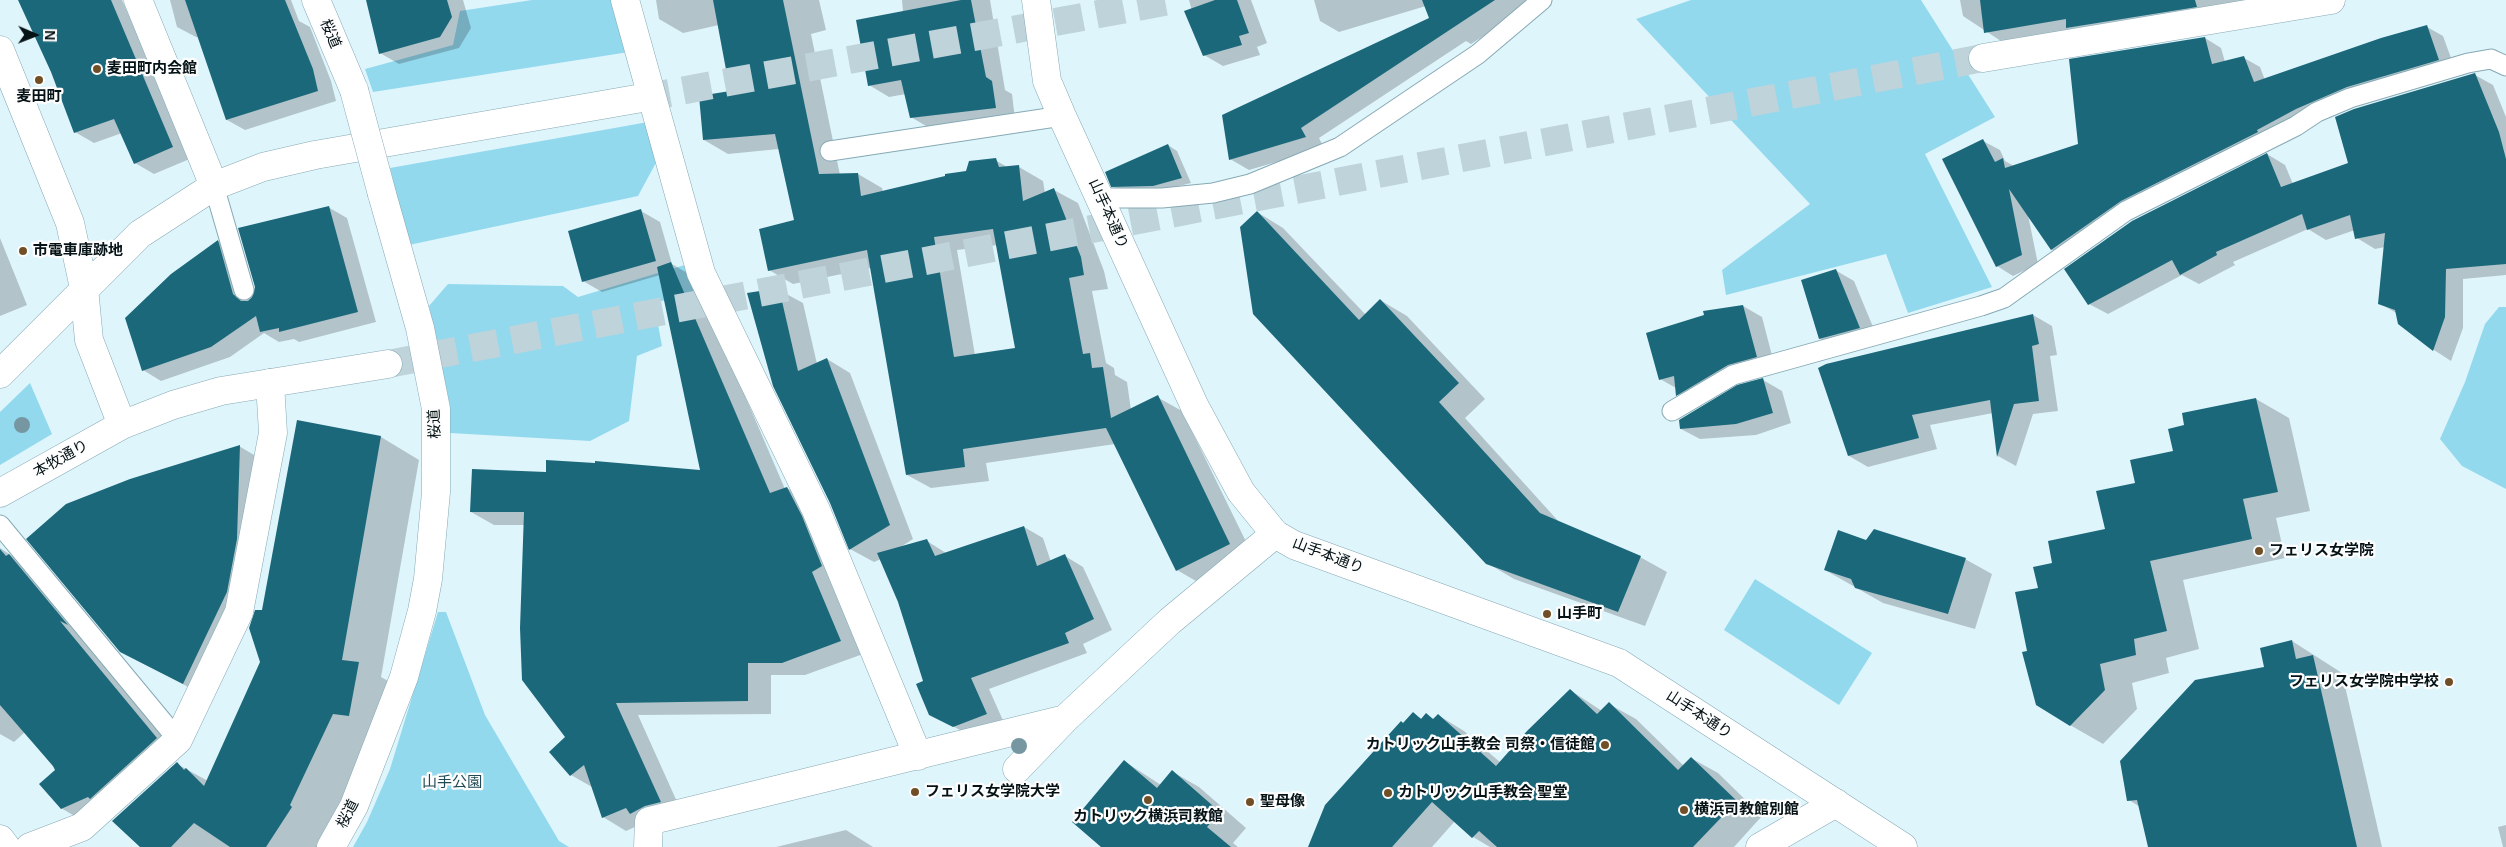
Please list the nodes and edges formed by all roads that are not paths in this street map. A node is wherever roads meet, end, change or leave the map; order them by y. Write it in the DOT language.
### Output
graph roads {
  1 [pos="138,0"];
  2 [pos="316,0"];
  3 [pos="625,0"];
  4 [pos="1036,0"];
  5 [pos="1542,0"];
  6 [pos="2331,0"];
  7 [pos="0,50"];
  8 [pos="1983,58"];
  9 [pos="2506,66"];
  10 [pos="642,98"];
  11 [pos="1062,116"];
  12 [pos="830,151"];
  13 [pos="214,186"];
  14 [pos="1101,198"];
  15 [pos="84,288"];
  16 [pos="244,290"];
  17 [pos="388,364"];
  18 [pos="0,374"];
  19 [pos="270,383"];
  20 [pos="1672,411"];
  21 [pos="122,425"];
  22 [pos="0,493"];
  23 [pos="0,525"];
  24 [pos="1275,534"];
  25 [pos="1065,719"];
  26 [pos="178,740"];
  27 [pos="918,756"];
  28 [pos="1016,768"];
  29 [pos="1836,803"];
  30 [pos="0,840"];
  31 [pos="6,847"];
  32 [pos="30,847"];
  33 [pos="331,847"];
  34 [pos="648,847"];
  35 [pos="1760,847"];
  36 [pos="1903,847"];
  1 -- 13 [label="street"];
  2 -- 33 [label="street, 桜道, bridge"];
  3 -- 27 [label="street"];
  4 -- 11 [label="street, 山手本通り"];
  5 -- 14 [label="lane"];
  6 -- 8 [label="street"];
  7 -- 15 [label="street"];
  9 -- 20 [label="lane"];
  10 -- 13 [label="street"];
  11 -- 12 [label="lane"];
  11 -- 14 [label="street, 山手本通り"];
  13 -- 15 [label="street"];
  13 -- 16 [label="lane"];
  14 -- 24 [label="street, 山手本通り"];
  15 -- 18 [label="street"];
  15 -- 21 [label="street"];
  17 -- 19 [label="street, 本牧通り"];
  19 -- 21 [label="street, 本牧通り"];
  19 -- 26 [label="street"];
  21 -- 22 [label="street, 本牧通り"];
  23 -- 26 [label="lane"];
  24 -- 25 [label="street"];
  24 -- 29 [label="street, 山手本通り"];
  25 -- 27 [label="street"];
  25 -- 28 [label="street"];
  26 -- 32 [label="street"];
  27 -- 34 [label="street"];
  29 -- 35 [label="street"];
  29 -- 36 [label="street, 山手本通り"];
  30 -- 31 [label="street"];
}
